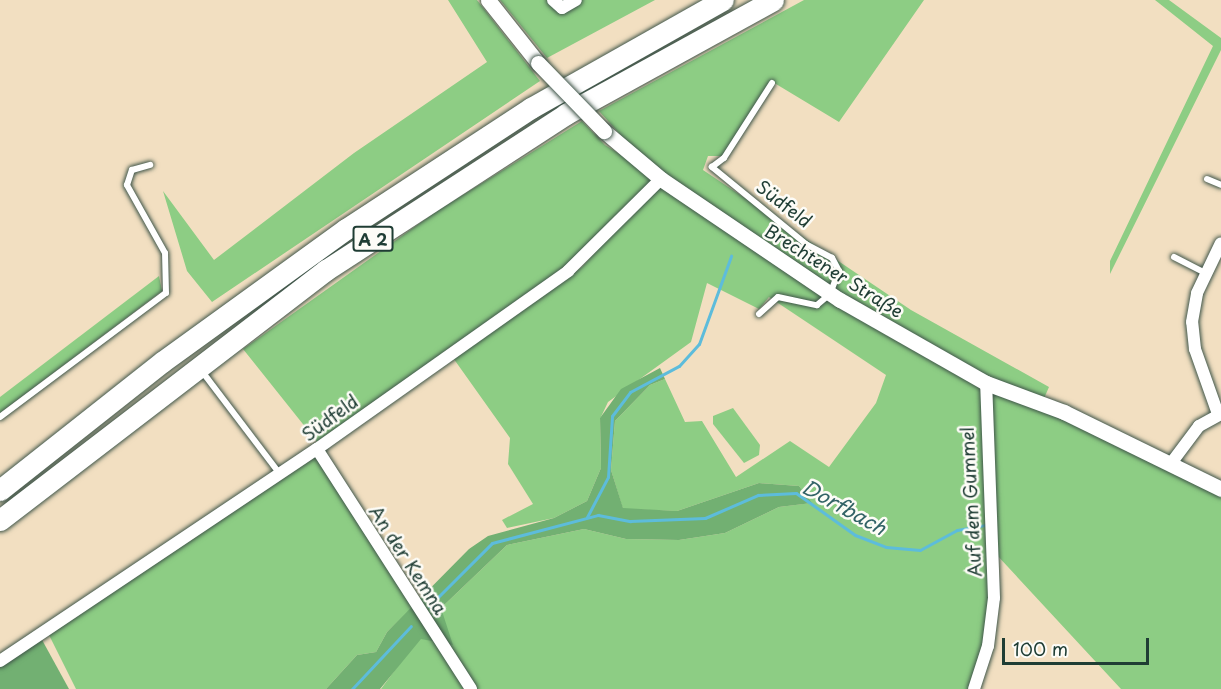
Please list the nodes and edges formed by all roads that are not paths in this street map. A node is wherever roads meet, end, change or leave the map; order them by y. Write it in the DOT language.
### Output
graph roads {
  1 [pos="488,0"];
  2 [pos="576,0"];
  3 [pos="723,0"];
  4 [pos="773,0"];
  5 [pos="558,4"];
  6 [pos="772,83"];
  7 [pos="150,165"];
  8 [pos="661,179"];
  9 [pos="1207,179"];
  10 [pos="1221,185"];
  11 [pos="1221,243"];
  12 [pos="1174,257"];
  13 [pos="1206,273"];
  14 [pos="830,294"];
  15 [pos="759,314"];
  16 [pos="197,364"];
  17 [pos="986,383"];
  18 [pos="1219,414"];
  19 [pos="0,417"];
  20 [pos="317,449"];
  21 [pos="1172,462"];
  22 [pos="280,474"];
  23 [pos="1221,489"];
  24 [pos="0,490"];
  25 [pos="0,519"];
  26 [pos="0,661"];
  27 [pos="471,689"];
  28 [pos="974,689"];
  1 -- 8 [label="street, Brechtener Straße, bridge"];
  2 -- 5 [label="street"];
  3 -- 24 [label="highway, A 2"];
  4 -- 16 [label="highway, A 2"];
  6 -- 14 [label="lane, Südfeld"];
  7 -- 19 [label="lane"];
  8 -- 14 [label="street, Brechtener Straße"];
  8 -- 20 [label="street, Südfeld"];
  9 -- 10 [label="lane"];
  11 -- 13 [label="street"];
  12 -- 13 [label="lane"];
  13 -- 18 [label="street"];
  14 -- 15 [label="lane"];
  14 -- 17 [label="street, Brechtener Straße"];
  16 -- 22 [label="lane"];
  16 -- 25 [label="highway, A 2"];
  17 -- 21 [label="street, Brechtener Straße"];
  17 -- 28 [label="street, Auf dem Gummel"];
  18 -- 21 [label="street"];
  20 -- 22 [label="street, Südfeld"];
  20 -- 27 [label="street, An der Kemna"];
  21 -- 23 [label="street, Brechtener Straße"];
  22 -- 26 [label="street, Südfeld"];
}
